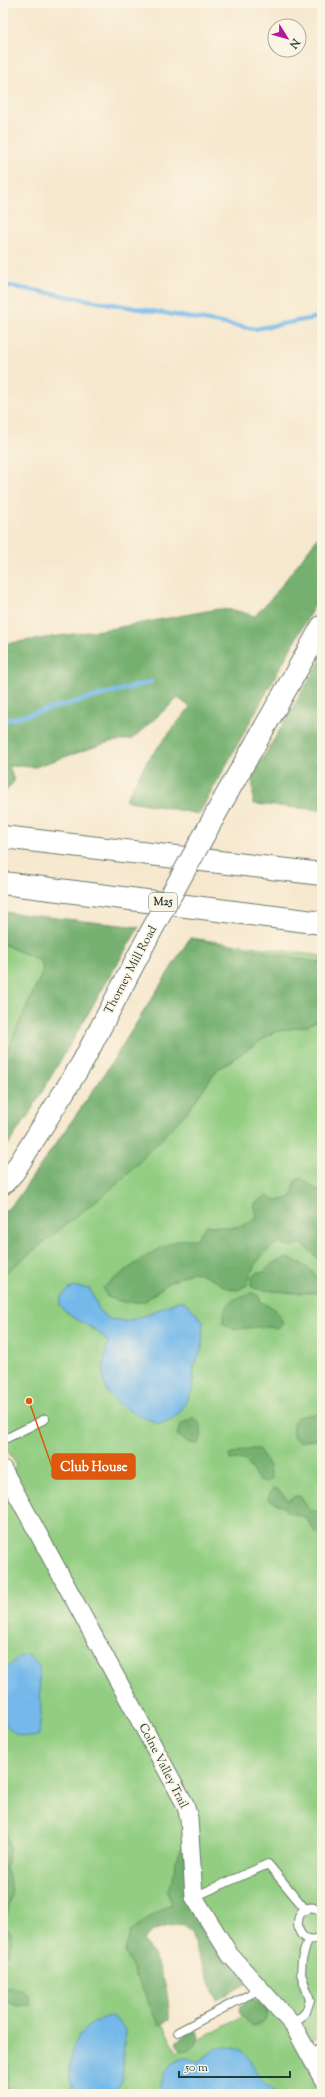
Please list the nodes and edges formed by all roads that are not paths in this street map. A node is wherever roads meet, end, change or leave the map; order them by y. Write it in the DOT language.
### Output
graph roads {
  1 [pos="322,626"];
  2 [pos="3,837"];
  3 [pos="322,874"];
  4 [pos="3,883"];
  5 [pos="322,923"];
  6 [pos="3,1184"];
  7 [pos="45,1419"];
  8 [pos="3,1440"];
  9 [pos="3,1469"];
  10 [pos="194,1897"];
  11 [pos="306,1910"];
  12 [pos="322,1911"];
  13 [pos="322,1936"];
  14 [pos="308,1939"];
  15 [pos="260,1989"];
  16 [pos="293,2025"];
  17 [pos="178,2032"];
  18 [pos="316,2051"];
  19 [pos="322,2078"];
  1 -- 6 [label="street, Thorney Mill Road, bridge"];
  2 -- 3 [label="highway"];
  4 -- 5 [label="highway, M25"];
  7 -- 8 [label="lane"];
  9 -- 10 [label="street, Colne Valley Trail"];
  10 -- 11 [label="lane"];
  10 -- 15 [label="street, Colne Valley Trail"];
  11 -- 12 [label="lane"];
  11 -- 14 [label="lane"];
  13 -- 14 [label="lane"];
  14 -- 16 [label="lane"];
  15 -- 16 [label="street, Colne Valley Trail"];
  15 -- 17 [label="lane"];
  16 -- 18 [label="street, Colne Valley Trail"];
  18 -- 19 [label="street, Colne Valley Trail"];
}
